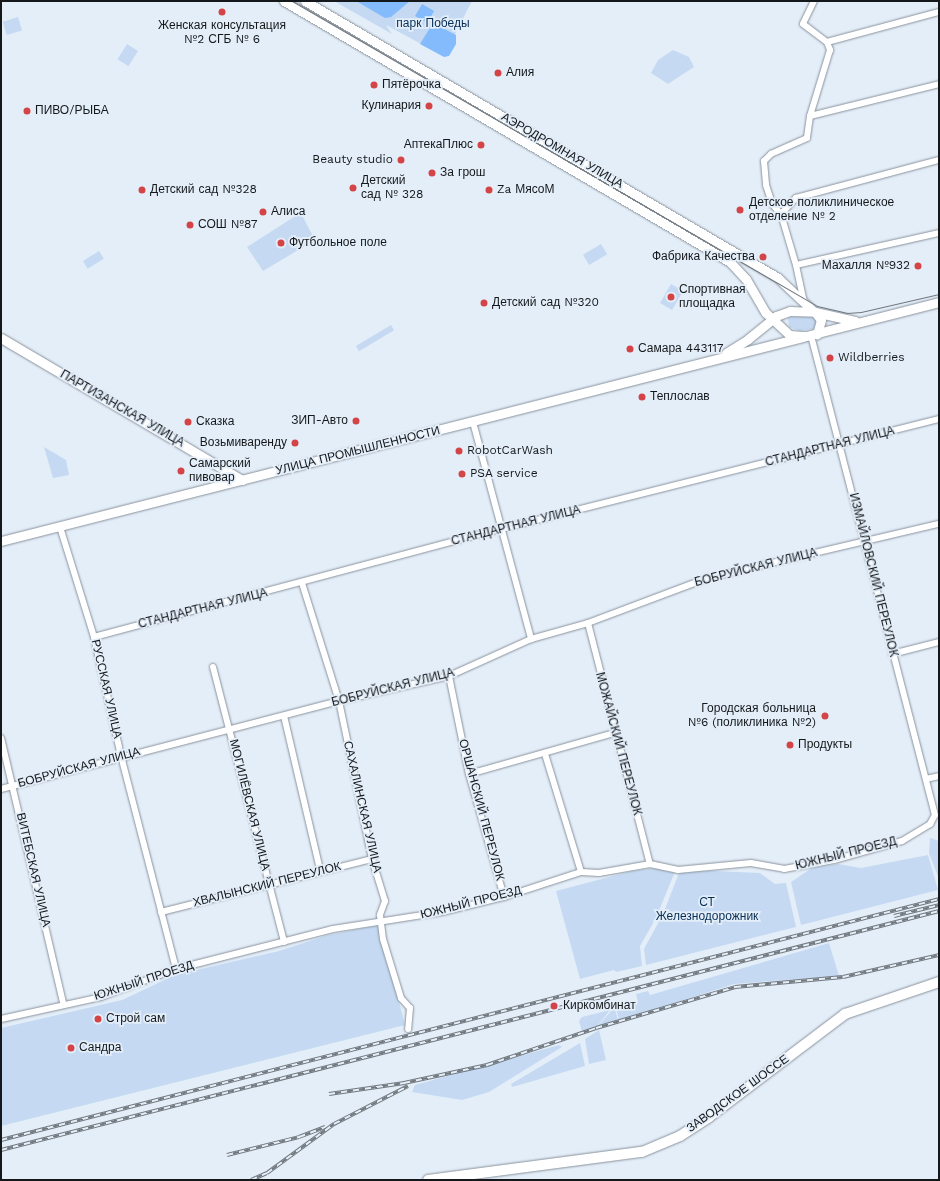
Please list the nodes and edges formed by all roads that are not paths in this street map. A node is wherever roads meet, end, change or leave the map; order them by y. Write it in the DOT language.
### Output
graph roads {
  1 [pos="284,1"];
  2 [pos="306,1"];
  3 [pos="814,1"];
  4 [pos="939,12"];
  5 [pos="827,42"];
  6 [pos="939,84"];
  7 [pos="810,116"];
  8 [pos="939,160"];
  9 [pos="781,214"];
  10 [pos="939,233"];
  11 [pos="796,265"];
  12 [pos="803,299"];
  13 [pos="939,302"];
  14 [pos="790,311"];
  15 [pos="813,311"];
  16 [pos="771,319"];
  17 [pos="859,321"];
  18 [pos="806,335"];
  19 [pos="1,338"];
  20 [pos="716,359"];
  21 [pos="939,419"];
  22 [pos="473,422"];
  23 [pos="841,445"];
  24 [pos="242,480"];
  25 [pos="939,524"];
  26 [pos="60,527"];
  27 [pos="501,529"];
  28 [pos="864,540"];
  29 [pos="1,541"];
  30 [pos="302,583"];
  31 [pos="588,623"];
  32 [pos="94,637"];
  33 [pos="531,639"];
  34 [pos="939,642"];
  35 [pos="892,654"];
  36 [pos="213,667"];
  37 [pos="449,676"];
  38 [pos="339,701"];
  39 [pos="284,716"];
  40 [pos="230,730"];
  41 [pos="614,734"];
  42 [pos="1,738"];
  43 [pos="545,754"];
  44 [pos="121,756"];
  45 [pos="469,774"];
  46 [pos="939,776"];
  47 [pos="926,779"];
  48 [pos="14,786"];
  49 [pos="1,789"];
  50 [pos="935,815"];
  51 [pos="372,859"];
  52 [pos="650,864"];
  53 [pos="320,870"];
  54 [pos="581,872"];
  55 [pos="269,885"];
  56 [pos="504,897"];
  57 [pos="161,912"];
  58 [pos="381,923"];
  59 [pos="284,942"];
  60 [pos="176,969"];
  61 [pos="939,982"];
  62 [pos="64,1003"];
  63 [pos="1,1019"];
  64 [pos="408,1029"];
  65 [pos="428,1180"];
  1 -- 16 [label="main road, АЭРОДРОМНАЯ УЛИЦА"];
  2 -- 12 [label="main road, АЭРОДРОМНАЯ УЛИЦА"];
  3 -- 5 [label="street"];
  4 -- 5 [label="street"];
  5 -- 7 [label="street"];
  6 -- 7 [label="street"];
  7 -- 9 [label="street"];
  8 -- 9 [label="street"];
  9 -- 11 [label="street"];
  10 -- 11 [label="street"];
  11 -- 12 [label="street"];
  12 -- 15 [label="main road, АЭРОДРОМНАЯ УЛИЦА"];
  13 -- 17 [label="main road, УЛИЦА ПРОМЫШЛЕННОСТИ"];
  14 -- 15 [label="main road, УЛИЦА ПРОМЫШЛЕННОСТИ"];
  14 -- 16 [label="main road, УЛИЦА ПРОМЫШЛЕННОСТИ"];
  14 -- 18 [label="main road"];
  15 -- 17 [label="main road, УЛИЦА ПРОМЫШЛЕННОСТИ"];
  15 -- 18 [label="main road"];
  16 -- 18 [label="main road, АЭРОДРОМНАЯ УЛИЦА"];
  16 -- 20 [label="main road, УЛИЦА ПРОМЫШЛЕННОСТИ"];
  17 -- 18 [label="main road, УЛИЦА ПРОМЫШЛЕННОСТИ"];
  18 -- 20 [label="main road, УЛИЦА ПРОМЫШЛЕННОСТИ"];
  18 -- 23 [label="street, ИЗМАЙЛОВСКИЙ ПЕРЕУЛОК"];
  19 -- 24 [label="main road, ПАРТИЗАНСКАЯ УЛИЦА"];
  20 -- 22 [label="main road, УЛИЦА ПРОМЫШЛЕННОСТИ"];
  21 -- 23 [label="street, СТАНДАРТНАЯ УЛИЦА"];
  22 -- 24 [label="main road, УЛИЦА ПРОМЫШЛЕННОСТИ"];
  22 -- 27 [label="street"];
  23 -- 27 [label="street, СТАНДАРТНАЯ УЛИЦА"];
  23 -- 28 [label="street, ИЗМАЙЛОВСКИЙ ПЕРЕУЛОК"];
  24 -- 26 [label="main road, УЛИЦА ПРОМЫШЛЕННОСТИ"];
  25 -- 28 [label="street, БОБРУЙСКАЯ УЛИЦА"];
  26 -- 29 [label="main road, УЛИЦА ПРОМЫШЛЕННОСТИ"];
  26 -- 32 [label="street, РУССКАЯ УЛИЦА"];
  27 -- 30 [label="street, СТАНДАРТНАЯ УЛИЦА"];
  27 -- 33 [label="street"];
  28 -- 31 [label="street, БОБРУЙСКАЯ УЛИЦА"];
  28 -- 35 [label="street, ИЗМАЙЛОВСКИЙ ПЕРЕУЛОК"];
  30 -- 32 [label="street, СТАНДАРТНАЯ УЛИЦА"];
  30 -- 38 [label="street, САХАЛИНСКАЯ УЛИЦА"];
  31 -- 33 [label="street, БОБРУЙСКАЯ УЛИЦА"];
  31 -- 41 [label="street, МОЖАЙСКИЙ ПЕРЕУЛОК"];
  32 -- 44 [label="street, РУССКАЯ УЛИЦА"];
  33 -- 37 [label="street, БОБРУЙСКАЯ УЛИЦА"];
  34 -- 35 [label="street"];
  35 -- 47 [label="street, ИЗМАЙЛОВСКИЙ ПЕРЕУЛОК"];
  36 -- 40 [label="street, МОГИЛЁВСКАЯ УЛИЦА"];
  37 -- 38 [label="street, БОБРУЙСКАЯ УЛИЦА"];
  37 -- 45 [label="street, ОРШАНСКИЙ ПЕРЕУЛОК"];
  38 -- 39 [label="street, БОБРУЙСКАЯ УЛИЦА"];
  38 -- 51 [label="street, САХАЛИНСКАЯ УЛИЦА"];
  39 -- 40 [label="street, БОБРУЙСКАЯ УЛИЦА"];
  39 -- 53 [label="street"];
  40 -- 44 [label="street, БОБРУЙСКАЯ УЛИЦА"];
  40 -- 55 [label="street, МОГИЛЁВСКАЯ УЛИЦА"];
  41 -- 43 [label="street"];
  41 -- 52 [label="street, МОЖАЙСКИЙ ПЕРЕУЛОК"];
  42 -- 48 [label="street, ВИТЕБСКАЯ УЛИЦА"];
  43 -- 45 [label="street"];
  43 -- 54 [label="street"];
  44 -- 48 [label="street, БОБРУЙСКАЯ УЛИЦА"];
  44 -- 57 [label="street, РУССКАЯ УЛИЦА"];
  45 -- 56 [label="street, ОРШАНСКИЙ ПЕРЕУЛОК"];
  46 -- 47 [label="street"];
  47 -- 50 [label="street, ИЗМАЙЛОВСКИЙ ПЕРЕУЛОК"];
  48 -- 49 [label="street, БОБРУЙСКАЯ УЛИЦА"];
  48 -- 62 [label="street, ВИТЕБСКАЯ УЛИЦА"];
  50 -- 52 [label="street, ЮЖНЫЙ ПРОЕЗД"];
  51 -- 53 [label="street, ХВАЛЫНСКИЙ ПЕРЕУЛОК"];
  51 -- 58 [label="street, САХАЛИНСКАЯ УЛИЦА"];
  52 -- 54 [label="street, ЮЖНЫЙ ПРОЕЗД"];
  53 -- 55 [label="street, ХВАЛЫНСКИЙ ПЕРЕУЛОК"];
  54 -- 56 [label="street, ЮЖНЫЙ ПРОЕЗД"];
  55 -- 57 [label="street, ХВАЛЫНСКИЙ ПЕРЕУЛОК"];
  55 -- 59 [label="street, МОГИЛЁВСКАЯ УЛИЦА"];
  56 -- 58 [label="street, ЮЖНЫЙ ПРОЕЗД"];
  57 -- 60 [label="street, РУССКАЯ УЛИЦА"];
  58 -- 59 [label="street, ЮЖНЫЙ ПРОЕЗД"];
  58 -- 64 [label="street, САХАЛИНСКАЯ УЛИЦА"];
  59 -- 60 [label="street, ЮЖНЫЙ ПРОЕЗД"];
  60 -- 62 [label="street, ЮЖНЫЙ ПРОЕЗД"];
  61 -- 65 [label="main road, ЗАВОДСКОЕ ШОССЕ"];
  62 -- 63 [label="street, ЮЖНЫЙ ПРОЕЗД"];
}
